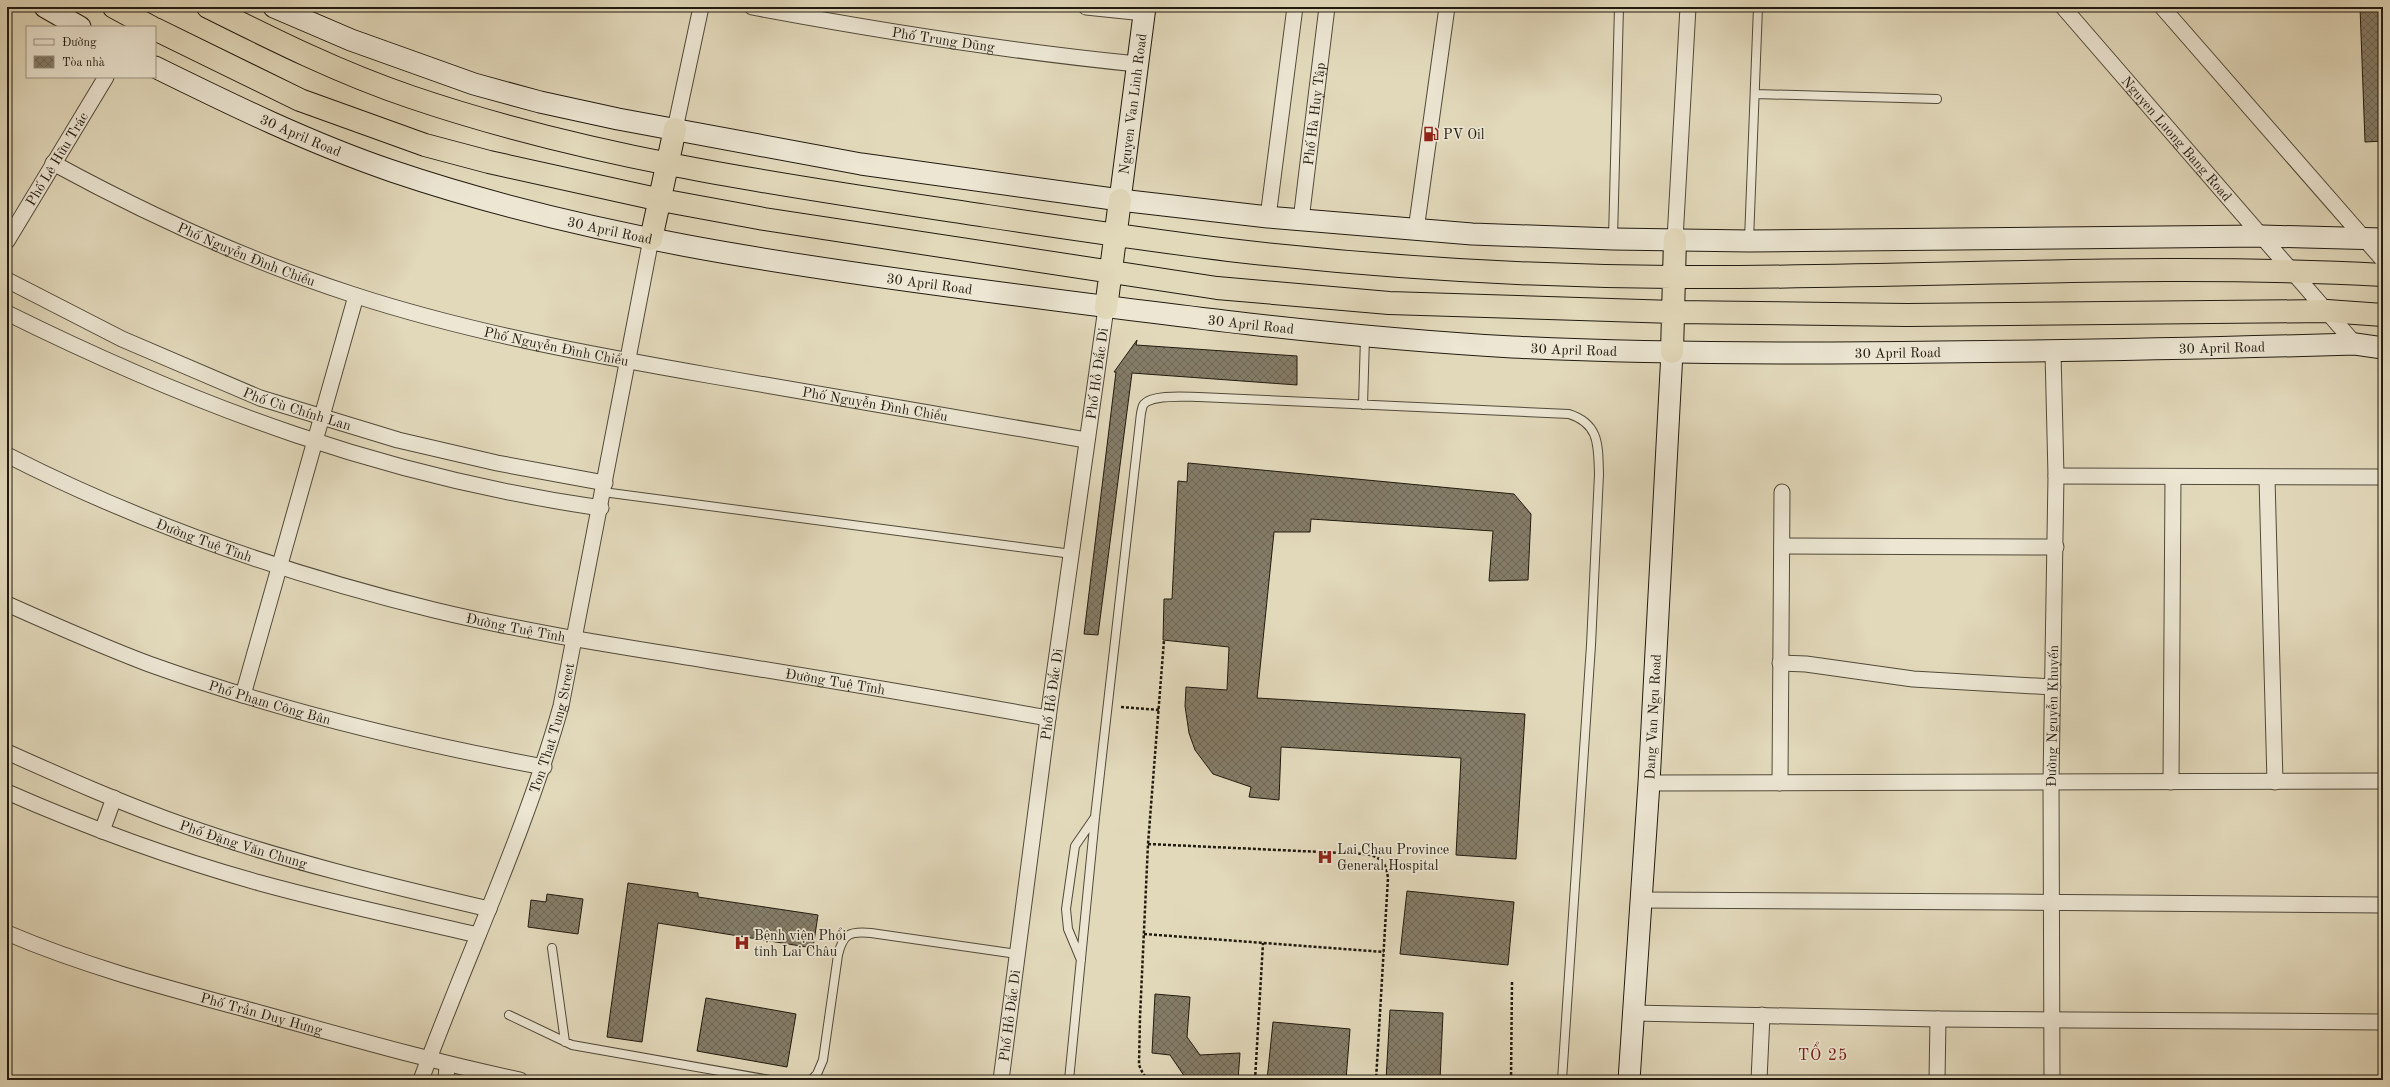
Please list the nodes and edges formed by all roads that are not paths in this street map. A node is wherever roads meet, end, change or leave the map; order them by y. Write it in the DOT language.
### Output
graph roads {
  1 [pos="46,7"];
  2 [pos="114,7"];
  3 [pos="208,7"];
  4 [pos="274,7"];
  5 [pos="701,7"];
  6 [pos="752,7"];
  7 [pos="1086,7"];
  8 [pos="1295,7"];
  9 [pos="1327,7"];
  10 [pos="1447,7"];
  11 [pos="1619,7"];
  12 [pos="1688,7"];
  13 [pos="1758,7"];
  14 [pos="2063,7"];
  15 [pos="2162,7"];
  16 [pos="1145,10"];
  17 [pos="78,26"];
  18 [pos="149,26"];
  19 [pos="156,29"];
  20 [pos="1137,64"];
  21 [pos="156,67"];
  22 [pos="105,78"];
  23 [pos="1756,94"];
  24 [pos="1937,98"];
  25 [pos="675,129"];
  26 [pos="53,163"];
  27 [pos="668,163"];
  28 [pos="660,200"];
  29 [pos="1120,200"];
  30 [pos="1268,217"];
  31 [pos="1301,220"];
  32 [pos="1416,230"];
  33 [pos="1116,235"];
  34 [pos="2262,236"];
  35 [pos="2373,238"];
  36 [pos="651,239"];
  37 [pos="1613,239"];
  38 [pos="1675,239"];
  39 [pos="7,241"];
  40 [pos="1749,241"];
  41 [pos="2383,260"];
  42 [pos="2291,270"];
  43 [pos="1111,273"];
  44 [pos="2383,275"];
  45 [pos="1674,277"];
  46 [pos="7,280"];
  47 [pos="356,296"];
  48 [pos="1106,308"];
  49 [pos="2327,311"];
  50 [pos="1674,312"];
  51 [pos="7,313"];
  52 [pos="2383,315"];
  53 [pos="1365,336"];
  54 [pos="2356,344"];
  55 [pos="2383,348"];
  56 [pos="1672,352"];
  57 [pos="2053,352"];
  58 [pos="627,361"];
  59 [pos="1363,405"];
  60 [pos="321,418"];
  61 [pos="1086,440"];
  62 [pos="313,442"];
  63 [pos="7,455"];
  64 [pos="2056,476"];
  65 [pos="2383,477"];
  66 [pos="2173,478"];
  67 [pos="2268,478"];
  68 [pos="604,488"];
  69 [pos="1782,492"];
  70 [pos="601,508"];
  71 [pos="1782,546"];
  72 [pos="2056,547"];
  73 [pos="1072,554"];
  74 [pos="279,566"];
  75 [pos="7,604"];
  76 [pos="574,638"];
  77 [pos="1780,663"];
  78 [pos="2053,687"];
  79 [pos="244,695"];
  80 [pos="1048,718"];
  81 [pos="7,752"];
  82 [pos="544,767"];
  83 [pos="2050,781"];
  84 [pos="2383,781"];
  85 [pos="2172,782"];
  86 [pos="2275,782"];
  87 [pos="1649,783"];
  88 [pos="1780,783"];
  89 [pos="7,792"];
  90 [pos="114,798"];
  91 [pos="1095,816"];
  92 [pos="102,831"];
  93 [pos="1640,900"];
  94 [pos="2050,904"];
  95 [pos="2383,905"];
  96 [pos="489,909"];
  97 [pos="7,934"];
  98 [pos="478,934"];
  99 [pos="552,948"];
  100 [pos="1017,954"];
  101 [pos="1081,961"];
  102 [pos="1632,1013"];
  103 [pos="509,1015"];
  104 [pos="1762,1015"];
  105 [pos="1938,1019"];
  106 [pos="2051,1020"];
  107 [pos="2383,1022"];
  108 [pos="565,1042"];
  109 [pos="429,1059"];
  110 [pos="447,1065"];
  111 [pos="421,1080"];
  112 [pos="446,1080"];
  113 [pos="520,1080"];
  114 [pos="770,1080"];
  115 [pos="811,1080"];
  116 [pos="1000,1080"];
  117 [pos="1069,1080"];
  118 [pos="1562,1080"];
  119 [pos="1629,1080"];
  120 [pos="1758,1080"];
  121 [pos="1937,1080"];
  122 [pos="2052,1080"];
  1 -- 17 [label="street"];
  2 -- 18 [label="highway"];
  3 -- 27 [label="highway"];
  4 -- 25 [label="street"];
  5 -- 25 [label="street"];
  6 -- 20 [label="street, Phố Trung Dũng"];
  7 -- 16 [label="street"];
  8 -- 30 [label="street"];
  9 -- 31 [label="street, Phố Hà Huy Tập"];
  10 -- 32 [label="street"];
  11 -- 37 [label="lane"];
  12 -- 38 [label="street"];
  13 -- 23 [label="lane"];
  14 -- 34 [label="street, Nguyen Luong Bang Road"];
  15 -- 35 [label="street"];
  16 -- 20 [label="street, Nguyen Van Linh Road"];
  19 -- 28 [label="highway"];
  20 -- 29 [label="street, Nguyen Van Linh Road"];
  21 -- 36 [label="street, 30 April Road"];
  22 -- 26 [label="street, Phố Lê Hữu Trác"];
  23 -- 24 [label="lane"];
  23 -- 40 [label="lane"];
  25 -- 27 [label="highway"];
  25 -- 29 [label="street"];
  26 -- 39 [label="street, Phố Lê Hữu Trác"];
  26 -- 47 [label="street, Phố Nguyễn Đình Chiểu"];
  27 -- 28 [label="highway"];
  27 -- 33 [label="highway"];
  28 -- 36 [label="highway"];
  28 -- 43 [label="highway"];
  29 -- 30 [label="street"];
  29 -- 33 [label="highway"];
  30 -- 31 [label="street"];
  31 -- 32 [label="street"];
  32 -- 37 [label="street"];
  33 -- 43 [label="highway"];
  33 -- 45 [label="highway"];
  34 -- 35 [label="street"];
  34 -- 40 [label="street"];
  34 -- 42 [label="street, Nguyen Luong Bang Road"];
  35 -- 41 [label="street"];
  36 -- 48 [label="street, 30 April Road"];
  36 -- 58 [label="street, Ton That Tung Street"];
  37 -- 38 [label="street"];
  38 -- 40 [label="street"];
  38 -- 45 [label="highway"];
  42 -- 44 [label="highway"];
  42 -- 45 [label="highway"];
  42 -- 49 [label="street, Nguyen Luong Bang Road"];
  43 -- 48 [label="highway"];
  43 -- 50 [label="highway"];
  45 -- 50 [label="highway"];
  46 -- 60 [label="street, Phố Cù Chính Lan"];
  47 -- 58 [label="street, Phố Nguyễn Đình Chiểu"];
  47 -- 60 [label="street"];
  48 -- 53 [label="street, 30 April Road"];
  48 -- 61 [label="street, Phố Hồ Đắc Di"];
  49 -- 50 [label="highway"];
  49 -- 52 [label="highway"];
  49 -- 54 [label="street, Nguyen Luong Bang Road"];
  50 -- 56 [label="highway"];
  51 -- 62 [label="street, Phố Cù Chính Lan"];
  53 -- 56 [label="street, 30 April Road"];
  53 -- 59 [label="lane"];
  54 -- 55 [label="street, 30 April Road"];
  54 -- 57 [label="street, 30 April Road"];
  56 -- 57 [label="street, 30 April Road"];
  56 -- 87 [label="street, Dang Van Ngu Road"];
  57 -- 64 [label="street, Đường Nguyễn Khuyến"];
  58 -- 61 [label="street, Phố Nguyễn Đình Chiểu"];
  58 -- 68 [label="street, Ton That Tung Street"];
  59 -- 91 [label="lane"];
  59 -- 118 [label="lane"];
  60 -- 62 [label="street"];
  60 -- 68 [label="street, Phố Cù Chính Lan"];
  61 -- 73 [label="street, Phố Hồ Đắc Di"];
  62 -- 70 [label="street, Phố Cù Chính Lan"];
  62 -- 74 [label="street"];
  63 -- 74 [label="street, Đường Tuệ Tĩnh"];
  64 -- 66 [label="street"];
  64 -- 72 [label="street, Đường Nguyễn Khuyến"];
  65 -- 67 [label="street"];
  66 -- 67 [label="street"];
  66 -- 85 [label="street"];
  67 -- 86 [label="street"];
  68 -- 70 [label="street, Ton That Tung Street"];
  68 -- 73 [label="lane"];
  69 -- 71 [label="street"];
  70 -- 76 [label="street, Ton That Tung Street"];
  71 -- 72 [label="street"];
  71 -- 77 [label="street"];
  72 -- 78 [label="street, Đường Nguyễn Khuyến"];
  73 -- 80 [label="street, Phố Hồ Đắc Di"];
  74 -- 76 [label="street, Đường Tuệ Tĩnh"];
  74 -- 79 [label="street"];
  75 -- 79 [label="street, Phố Phạm Công Bân"];
  76 -- 80 [label="street, Đường Tuệ Tĩnh"];
  76 -- 82 [label="street, Ton That Tung Street"];
  77 -- 78 [label="street"];
  77 -- 88 [label="street"];
  78 -- 83 [label="street, Đường Nguyễn Khuyến"];
  79 -- 82 [label="street, Phố Phạm Công Bân"];
  80 -- 100 [label="street, Phố Hồ Đắc Di"];
  81 -- 90 [label="street, Phố Đặng Văn Chung"];
  82 -- 96 [label="street, Ton That Tung Street"];
  83 -- 85 [label="street"];
  83 -- 88 [label="street"];
  83 -- 94 [label="street, Đường Nguyễn Khuyến"];
  84 -- 86 [label="street"];
  85 -- 86 [label="street"];
  87 -- 88 [label="street"];
  87 -- 93 [label="street, Dang Van Ngu Road"];
  89 -- 92 [label="street"];
  90 -- 92 [label="street"];
  90 -- 96 [label="street, Phố Đặng Văn Chung"];
  91 -- 101 [label="lane"];
  91 -- 101 [label="lane"];
  92 -- 98 [label="street"];
  93 -- 94 [label="street"];
  93 -- 102 [label="street, Dang Van Ngu Road"];
  94 -- 95 [label="street"];
  94 -- 106 [label="street, Đường Nguyễn Khuyến"];
  96 -- 98 [label="street, Ton That Tung Street"];
  97 -- 109 [label="street, Phố Trần Duy Hưng"];
  98 -- 109 [label="street, Ton That Tung Street"];
  99 -- 108 [label="lane"];
  100 -- 115 [label="lane"];
  100 -- 116 [label="street, Phố Hồ Đắc Di"];
  101 -- 117 [label="lane"];
  102 -- 104 [label="street"];
  102 -- 119 [label="street, Dang Van Ngu Road"];
  103 -- 108 [label="lane"];
  104 -- 105 [label="street"];
  104 -- 120 [label="street"];
  105 -- 106 [label="street"];
  105 -- 121 [label="street"];
  106 -- 107 [label="street"];
  106 -- 122 [label="street, Đường Nguyễn Khuyến"];
  108 -- 114 [label="lane"];
  109 -- 110 [label="street, Phố Trần Duy Hưng"];
  109 -- 111 [label="street, Ton That Tung Street"];
  110 -- 112 [label="street"];
  110 -- 113 [label="street, Phố Trần Duy Hưng"];
}
